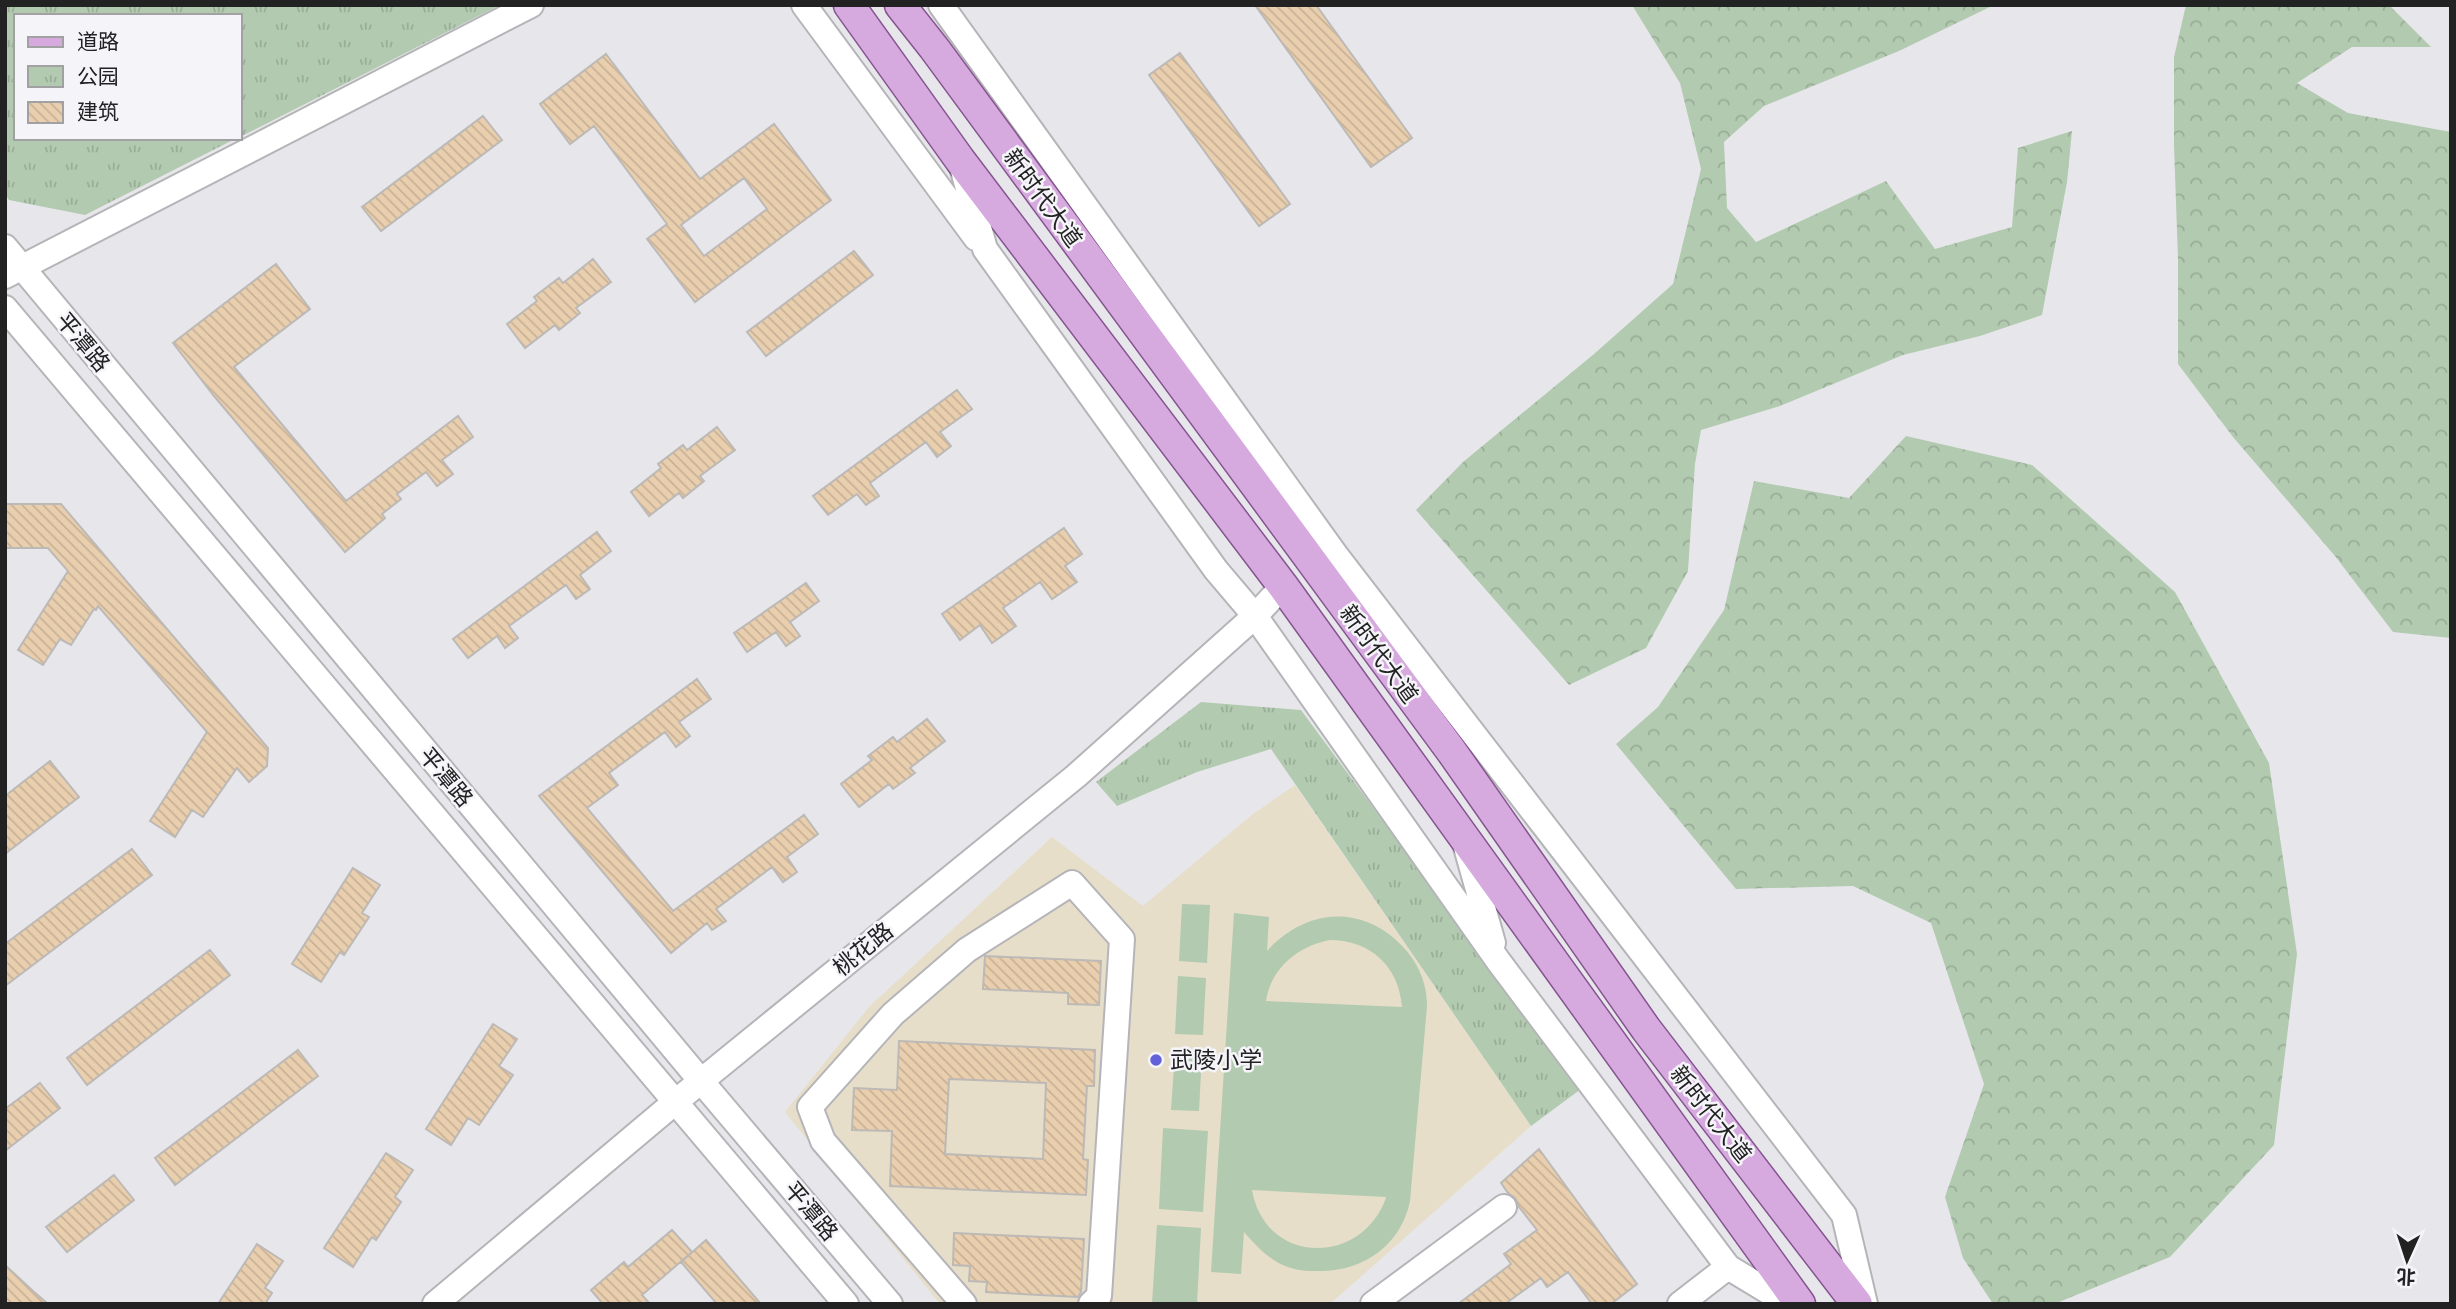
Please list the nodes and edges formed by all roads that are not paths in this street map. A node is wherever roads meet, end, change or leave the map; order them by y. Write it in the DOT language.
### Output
graph roads {
  1 [pos="531,5"];
  2 [pos="804,5"];
  3 [pos="849,5"];
  4 [pos="900,5"];
  5 [pos="941,5"];
  6 [pos="934,48"];
  7 [pos="1003,92"];
  8 [pos="960,160"];
  9 [pos="985,249"];
  10 [pos="10,263"];
  11 [pos="5,308"];
  12 [pos="1283,586"];
  13 [pos="1255,616"];
  14 [pos="1462,836"];
  15 [pos="1499,962"];
  16 [pos="701,1081"];
  17 [pos="674,1103"];
  18 [pos="1504,1207"];
  19 [pos="1730,1268"];
  20 [pos="435,1304"];
  21 [pos="846,1304"];
  22 [pos="890,1304"];
  23 [pos="964,1304"];
  24 [pos="1091,1304"];
  25 [pos="1373,1304"];
  26 [pos="1680,1304"];
  27 [pos="1760,1304"];
  28 [pos="1789,1304"];
  29 [pos="1800,1304"];
  30 [pos="1857,1304"];
  31 [pos="1865,1304"];
  1 -- 10 [label="street"];
  2 -- 9 [label="street"];
  3 -- 8 [label="main road, 新时代大道"];
  4 -- 6 [label="main road, 新时代大道"];
  5 -- 7 [label="street"];
  6 -- 7 [label="street"];
  6 -- 30 [label="main road, 新时代大道"];
  7 -- 31 [label="street"];
  8 -- 9 [label="street"];
  8 -- 12 [label="main road, 新时代大道"];
  9 -- 13 [label="street"];
  10 -- 16 [label="street, 平潭路"];
  11 -- 17 [label="street, 平潭路"];
  12 -- 13 [label="street, 桃花路"];
  12 -- 14 [label="main road, 新时代大道"];
  13 -- 15 [label="street"];
  13 -- 16 [label="street, 桃花路"];
  14 -- 15 [label="street"];
  14 -- 29 [label="main road, 新时代大道"];
  15 -- 19 [label="street"];
  16 -- 17 [label="street, 桃花路"];
  16 -- 22 [label="street, 平潭路"];
  17 -- 20 [label="street, 桃花路"];
  17 -- 21 [label="street, 平潭路"];
  18 -- 25 [label="street"];
  19 -- 26 [label="street"];
  19 -- 27 [label="street"];
  19 -- 28 [label="street"];
  23 -- 24 [label="street"];
}
